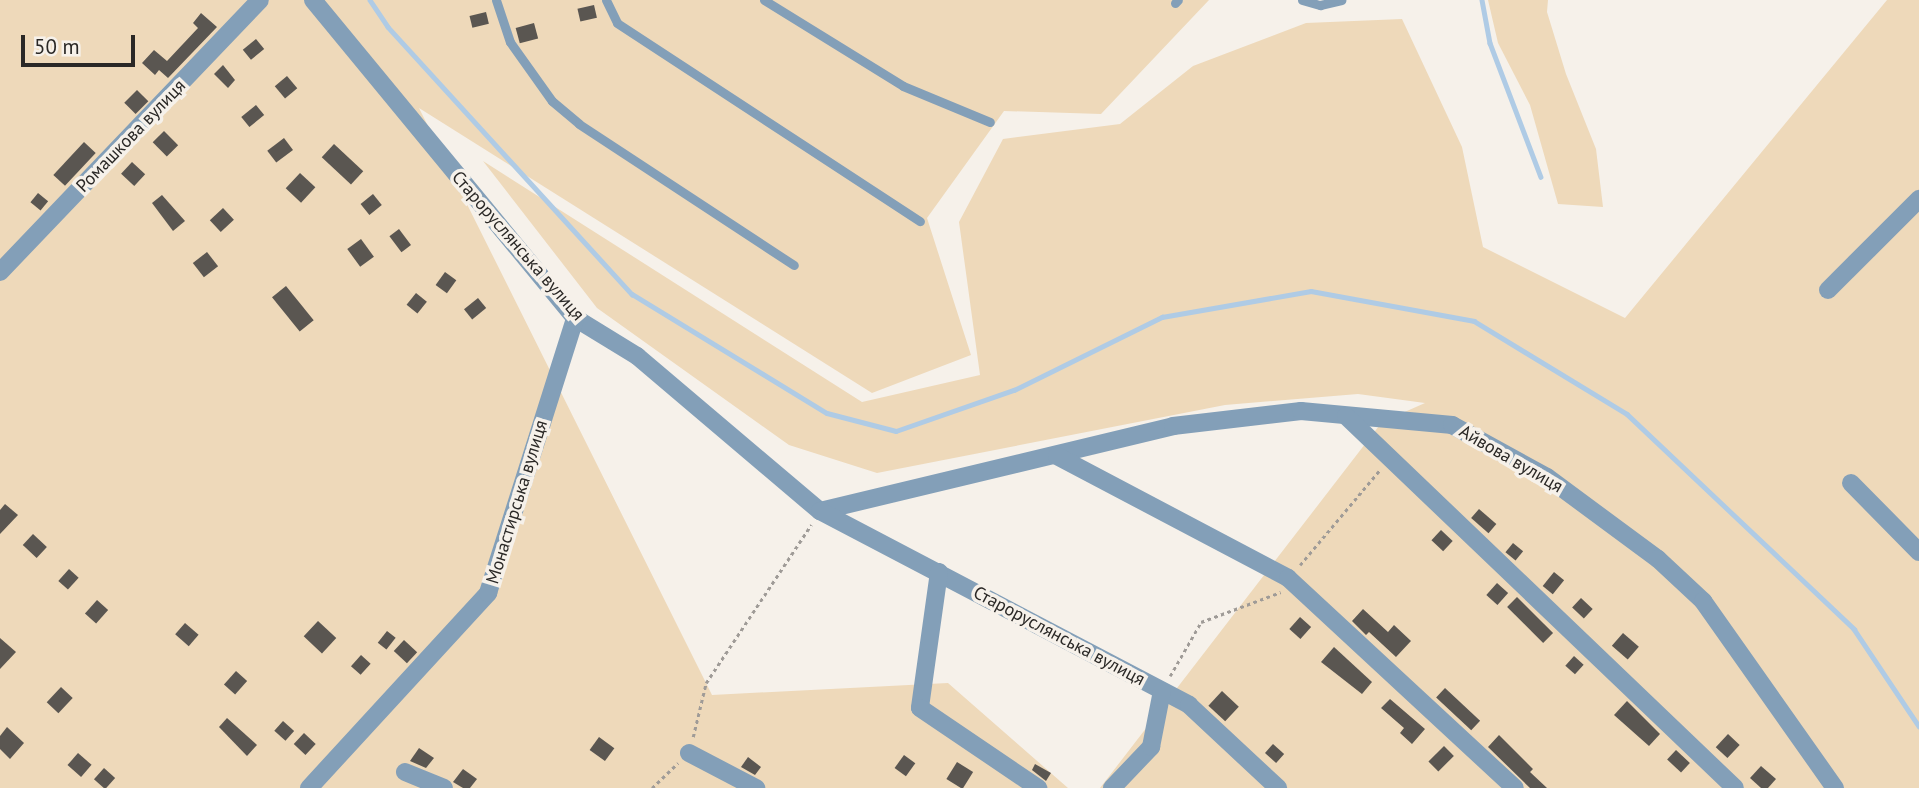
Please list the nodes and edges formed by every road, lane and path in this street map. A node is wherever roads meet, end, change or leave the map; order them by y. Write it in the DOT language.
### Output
graph roads {
  1 [pos="260,0"];
  2 [pos="313,0"];
  3 [pos="496,0"];
  4 [pos="606,0"];
  5 [pos="764,0"];
  6 [pos="1302,0"];
  7 [pos="1340,0"];
  8 [pos="990,122"];
  9 [pos="1919,199"];
  10 [pos="920,221"];
  11 [pos="794,265"];
  12 [pos="0,272"];
  13 [pos="1828,290"];
  14 [pos="575,318"];
  15 [pos="1346,416"];
  16 [pos="1057,456"];
  17 [pos="1390,457"];
  18 [pos="1851,483"];
  19 [pos="820,511"];
  20 [pos="1919,552"];
  21 [pos="939,572"];
  22 [pos="1293,582"];
  23 [pos="1162,691"];
  24 [pos="689,753"];
  25 [pos="405,772"];
  26 [pos="309,788"];
  27 [pos="444,788"];
  28 [pos="652,788"];
  29 [pos="756,788"];
  30 [pos="1038,788"];
  31 [pos="1112,788"];
  32 [pos="1278,788"];
  33 [pos="1515,788"];
  34 [pos="1735,788"];
  35 [pos="1835,788"];
  1 -- 12 [label="street, Ромашкова вулиця"];
  2 -- 14 [label="street, Староруслянська вулиця"];
  3 -- 11 [label="lane"];
  4 -- 10 [label="lane"];
  5 -- 8 [label="lane"];
  6 -- 7 [label="lane"];
  9 -- 13 [label="street"];
  14 -- 19 [label="street, Староруслянська вулиця"];
  14 -- 26 [label="street, Монастирська вулиця"];
  15 -- 16 [label="street, Айвова вулиця"];
  15 -- 17 [label="street"];
  15 -- 35 [label="street, Айвова вулиця"];
  16 -- 19 [label="street"];
  16 -- 22 [label="street"];
  17 -- 22 [label="path"];
  17 -- 34 [label="street"];
  18 -- 20 [label="street"];
  19 -- 21 [label="street, Староруслянська вулиця"];
  19 -- 24 [label="path"];
  21 -- 23 [label="street, Староруслянська вулиця"];
  21 -- 30 [label="street"];
  22 -- 23 [label="path"];
  22 -- 33 [label="street"];
  23 -- 31 [label="street"];
  23 -- 32 [label="street, Староруслянська вулиця"];
  24 -- 28 [label="path"];
  24 -- 29 [label="street"];
  25 -- 27 [label="street"];
}
